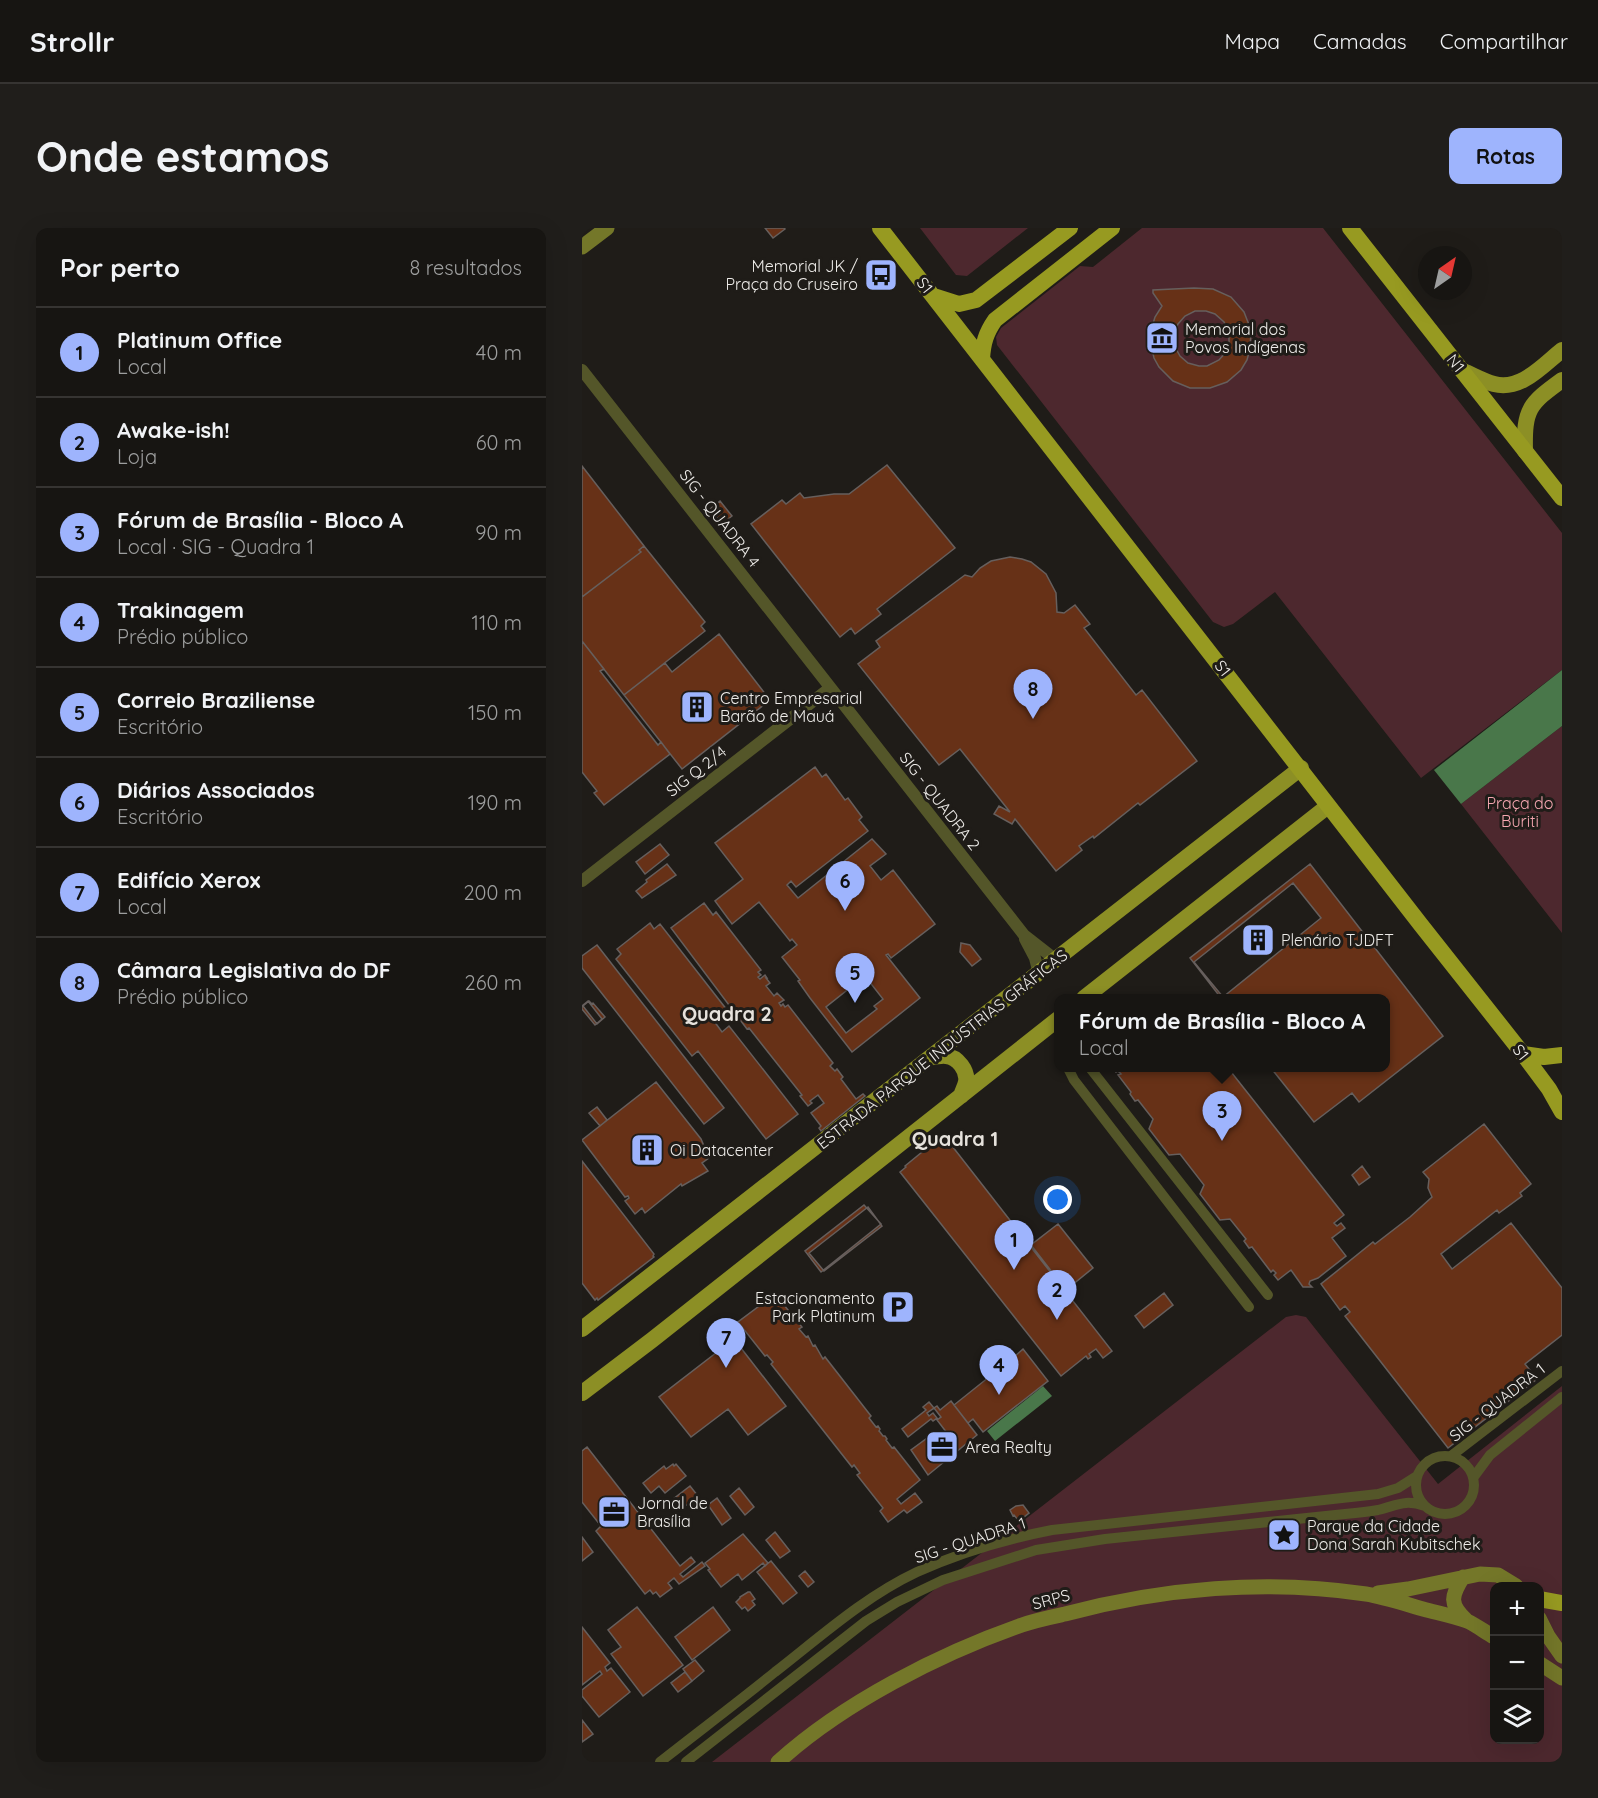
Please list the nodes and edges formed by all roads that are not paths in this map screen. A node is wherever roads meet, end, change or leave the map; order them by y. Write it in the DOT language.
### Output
graph roads {
  1 [pos="607,228"];
  2 [pos="880,228"];
  3 [pos="1070,228"];
  4 [pos="1112,228"];
  5 [pos="1350,228"];
  6 [pos="583,247"];
  7 [pos="933,296"];
  8 [pos="1562,350"];
  9 [pos="982,359"];
  10 [pos="582,370"];
  11 [pos="1463,371"];
  12 [pos="1562,380"];
  13 [pos="1525,451"];
  14 [pos="1562,498"];
  15 [pos="831,688"];
  16 [pos="1300,768"];
  17 [pos="1328,806"];
  18 [pos="582,881"];
  19 [pos="1024,935"];
  20 [pos="1056,960"];
  21 [pos="1039,974"];
  22 [pos="1090,994"];
  23 [pos="1054,1025"];
  24 [pos="1523,1054"];
  25 [pos="1562,1055"];
  26 [pos="931,1057"];
  27 [pos="1070,1072"];
  28 [pos="1093,1072"];
  29 [pos="961,1096"];
  30 [pos="1562,1112"];
  31 [pos="1268,1295"];
  32 [pos="1249,1307"];
  33 [pos="582,1329"];
  34 [pos="1562,1371"];
  35 [pos="582,1393"];
  36 [pos="1562,1397"];
  37 [pos="1451,1456"];
  38 [pos="1417,1476"];
  39 [pos="1473,1478"];
  40 [pos="1425,1506"];
  41 [pos="1463,1576"];
  42 [pos="1511,1582"];
  43 [pos="1369,1594"];
  44 [pos="1544,1600"];
  45 [pos="1562,1603"];
  46 [pos="1467,1622"];
  47 [pos="1544,1628"];
  48 [pos="1492,1636"];
  49 [pos="1562,1656"];
  50 [pos="1544,1666"];
  51 [pos="1562,1677"];
  52 [pos="660,1762"];
  53 [pos="686,1762"];
  54 [pos="778,1762"];
  1 -- 6 [label="main road"];
  2 -- 7 [label="highway, S1"];
  3 -- 7 [label="highway"];
  4 -- 9 [label="highway"];
  5 -- 11 [label="highway, N1"];
  7 -- 9 [label="highway, S1"];
  8 -- 11 [label="main road"];
  9 -- 16 [label="highway, S1"];
  10 -- 15 [label="street, SIG - QUADRA 4"];
  11 -- 13 [label="highway, N1"];
  12 -- 13 [label="main road"];
  13 -- 14 [label="highway, N1"];
  15 -- 18 [label="street, SIG Q 2/4"];
  15 -- 19 [label="street, SIG - QUADRA 2"];
  16 -- 17 [label="highway, S1"];
  16 -- 20 [label="main road, ESTRADA PARQUE INDÚSTRIAS GRÁFICAS"];
  17 -- 22 [label="main road"];
  17 -- 24 [label="highway, S1"];
  19 -- 20 [label="street, SIG - QUADRA 2"];
  19 -- 21 [label="street, SIG - QUADRA 2"];
  20 -- 21 [label="main road, ESTRADA PARQUE INDÚSTRIAS GRÁFICAS"];
  21 -- 26 [label="main road, ESTRADA PARQUE INDÚSTRIAS GRÁFICAS"];
  23 -- 29 [label="main road"];
  24 -- 25 [label="highway"];
  24 -- 30 [label="highway, S1"];
  26 -- 29 [label="main road"];
  26 -- 33 [label="main road, ESTRADA PARQUE INDÚSTRIAS GRÁFICAS"];
  27 -- 32 [label="street"];
  28 -- 31 [label="street"];
  29 -- 35 [label="main road"];
  34 -- 37 [label="street, SIG - QUADRA 1"];
  36 -- 39 [label="street"];
  37 -- 38 [label="street"];
  37 -- 39 [label="street"];
  38 -- 40 [label="street"];
  38 -- 52 [label="street, SIG - QUADRA 1"];
  39 -- 40 [label="street"];
  40 -- 53 [label="street, SIG - QUADRA 1"];
  41 -- 42 [label="main road, SRPS"];
  41 -- 43 [label="main road, SRPS"];
  41 -- 46 [label="main road"];
  43 -- 46 [label="main road, SRPS"];
  43 -- 54 [label="main road, SRPS"];
  44 -- 45 [label="highway"];
  46 -- 48 [label="main road, SRPS"];
  47 -- 49 [label="main road"];
  50 -- 51 [label="main road"];
}
